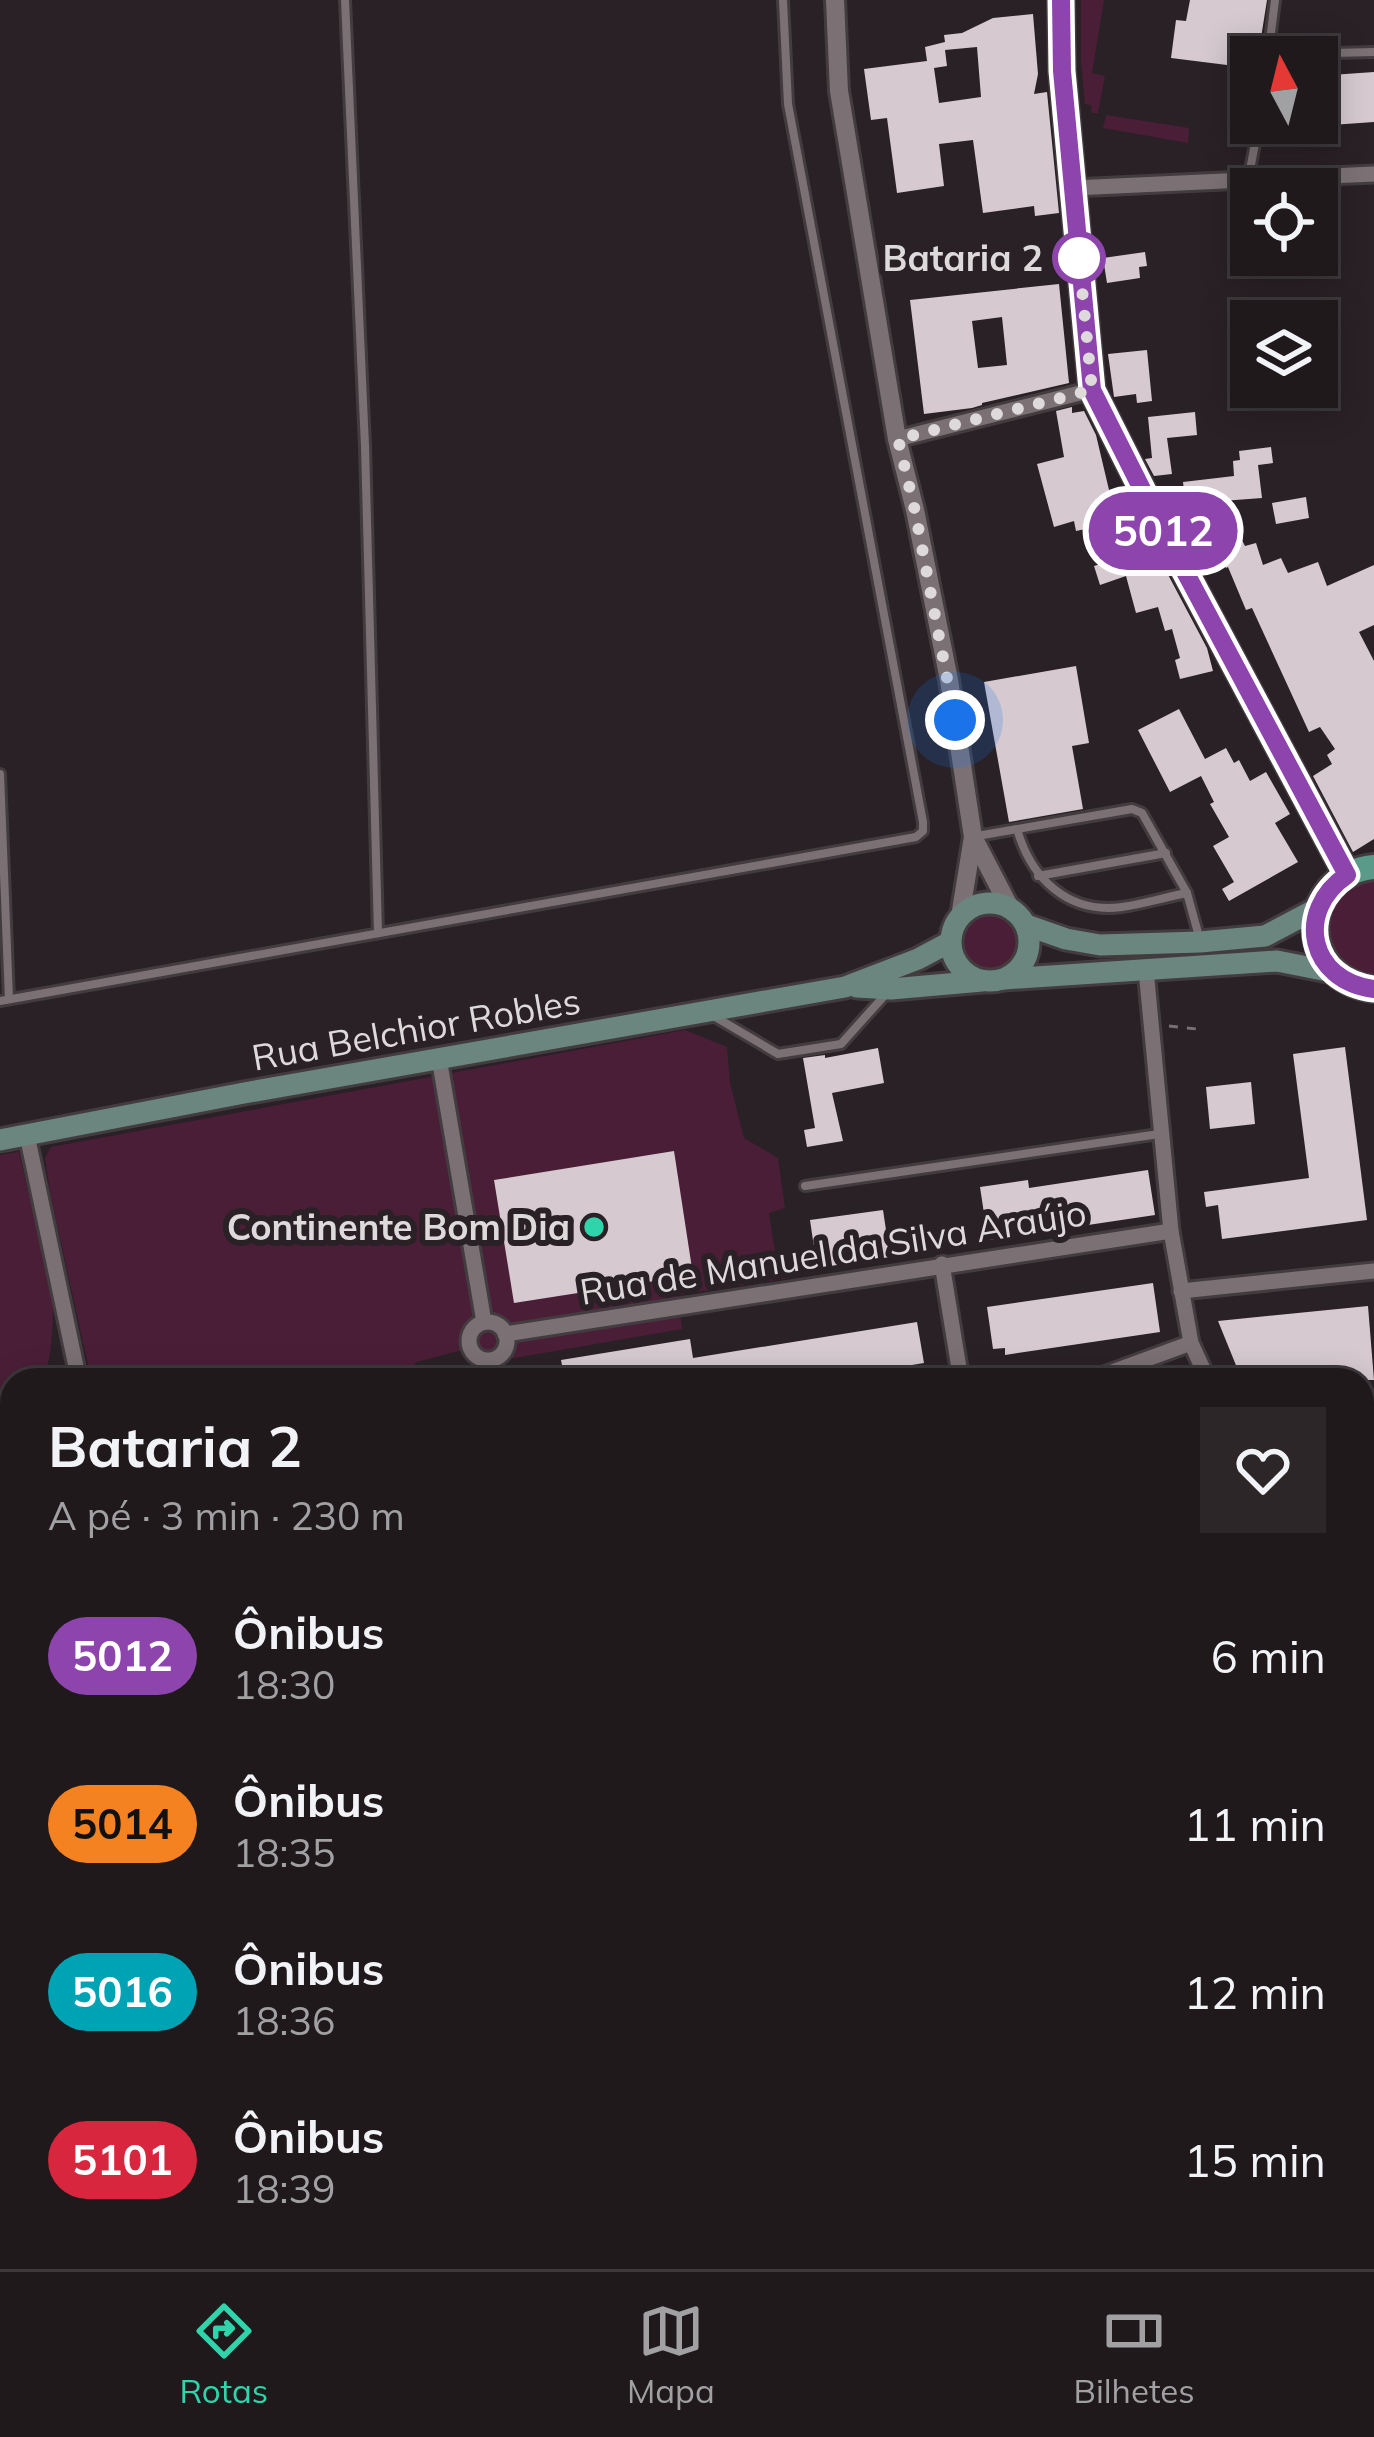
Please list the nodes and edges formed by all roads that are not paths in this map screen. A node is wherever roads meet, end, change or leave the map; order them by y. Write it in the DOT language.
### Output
graph roads {
  1 [pos="345,0"];
  2 [pos="783,0"];
  3 [pos="835,0"];
  4 [pos="1061,0"];
  5 [pos="1275,0"];
  6 [pos="1271,36"];
  7 [pos="1374,52"];
  8 [pos="1338,53"];
  9 [pos="1374,174"];
  10 [pos="1338,175"];
  11 [pos="1230,180"];
  12 [pos="1073,188"];
  13 [pos="1092,390"];
  14 [pos="898,439"];
  15 [pos="0,774"];
  16 [pos="1017,829"];
  17 [pos="974,837"];
  18 [pos="1166,853"];
  19 [pos="1374,867"];
  20 [pos="1347,875"];
  21 [pos="1038,876"];
  22 [pos="1187,892"];
  23 [pos="1318,908"];
  24 [pos="960,916"];
  25 [pos="1018,916"];
  26 [pos="378,933"];
  27 [pos="950,942"];
  28 [pos="1200,942"];
  29 [pos="1145,970"];
  30 [pos="1333,973"];
  31 [pos="993,980"];
  32 [pos="845,987"];
  33 [pos="891,989"];
  34 [pos="1374,989"];
  35 [pos="4,1000"];
  36 [pos="706,1011"];
  37 [pos="439,1058"];
  38 [pos="1162,1134"];
  39 [pos="27,1135"];
  40 [pos="0,1140"];
  41 [pos="805,1186"];
  42 [pos="1171,1231"];
  43 [pos="942,1264"];
  44 [pos="1374,1270"];
  45 [pos="1181,1291"];
  46 [pos="484,1322"];
  47 [pos="506,1334"];
  48 [pos="1191,1343"];
  49 [pos="491,1360"];
  50 [pos="76,1368"];
  51 [pos="493,1368"];
  52 [pos="959,1368"];
  53 [pos="1123,1368"];
  54 [pos="1202,1368"];
  1 -- 26 [label="lane"];
  2 -- 26 [label="lane"];
  3 -- 14 [label="street"];
  4 -- 12 [label="main road"];
  5 -- 6 [label="lane"];
  7 -- 8 [label="lane"];
  9 -- 10 [label="street"];
  11 -- 12 [label="street"];
  12 -- 13 [label="main road"];
  13 -- 14 [label="street"];
  13 -- 20 [label="main road"];
  14 -- 17 [label="street"];
  15 -- 35 [label="lane"];
  16 -- 17 [label="lane"];
  16 -- 18 [label="lane"];
  16 -- 21 [label="lane"];
  17 -- 24 [label="street"];
  17 -- 25 [label="street"];
  18 -- 21 [label="lane"];
  18 -- 22 [label="lane"];
  19 -- 20 [label="main road"];
  20 -- 23 [label="main road"];
  21 -- 22 [label="lane"];
  22 -- 28 [label="lane"];
  23 -- 28 [label="main road"];
  23 -- 30 [label="main road"];
  24 -- 25 [label="main road"];
  24 -- 27 [label="main road"];
  25 -- 28 [label="main road"];
  25 -- 31 [label="main road"];
  26 -- 35 [label="lane"];
  27 -- 31 [label="main road"];
  27 -- 32 [label="main road, Rua Belchior Robles"];
  29 -- 30 [label="main road, Rua Belchior Robles"];
  29 -- 31 [label="main road, Rua Belchior Robles"];
  29 -- 38 [label="street"];
  30 -- 34 [label="main road"];
  31 -- 33 [label="main road, Rua Belchior Robles"];
  32 -- 33 [label="main road, Rua Belchior Robles"];
  32 -- 36 [label="main road, Rua Belchior Robles"];
  33 -- 36 [label="lane"];
  36 -- 37 [label="main road, Rua Belchior Robles"];
  37 -- 39 [label="main road, Rua Belchior Robles"];
  37 -- 46 [label="street"];
  38 -- 41 [label="lane"];
  38 -- 42 [label="street"];
  39 -- 40 [label="main road, Rua Belchior Robles"];
  39 -- 50 [label="street"];
  42 -- 43 [label="street, Rua de Manuel da Silva Araújo"];
  42 -- 45 [label="street"];
  43 -- 47 [label="street, Rua de Manuel da Silva Araújo"];
  43 -- 52 [label="street"];
  44 -- 45 [label="street"];
  45 -- 48 [label="street"];
  46 -- 47 [label="street"];
  46 -- 49 [label="street"];
  47 -- 49 [label="street"];
  48 -- 53 [label="street"];
  48 -- 54 [label="street"];
  49 -- 51 [label="street"];
}
